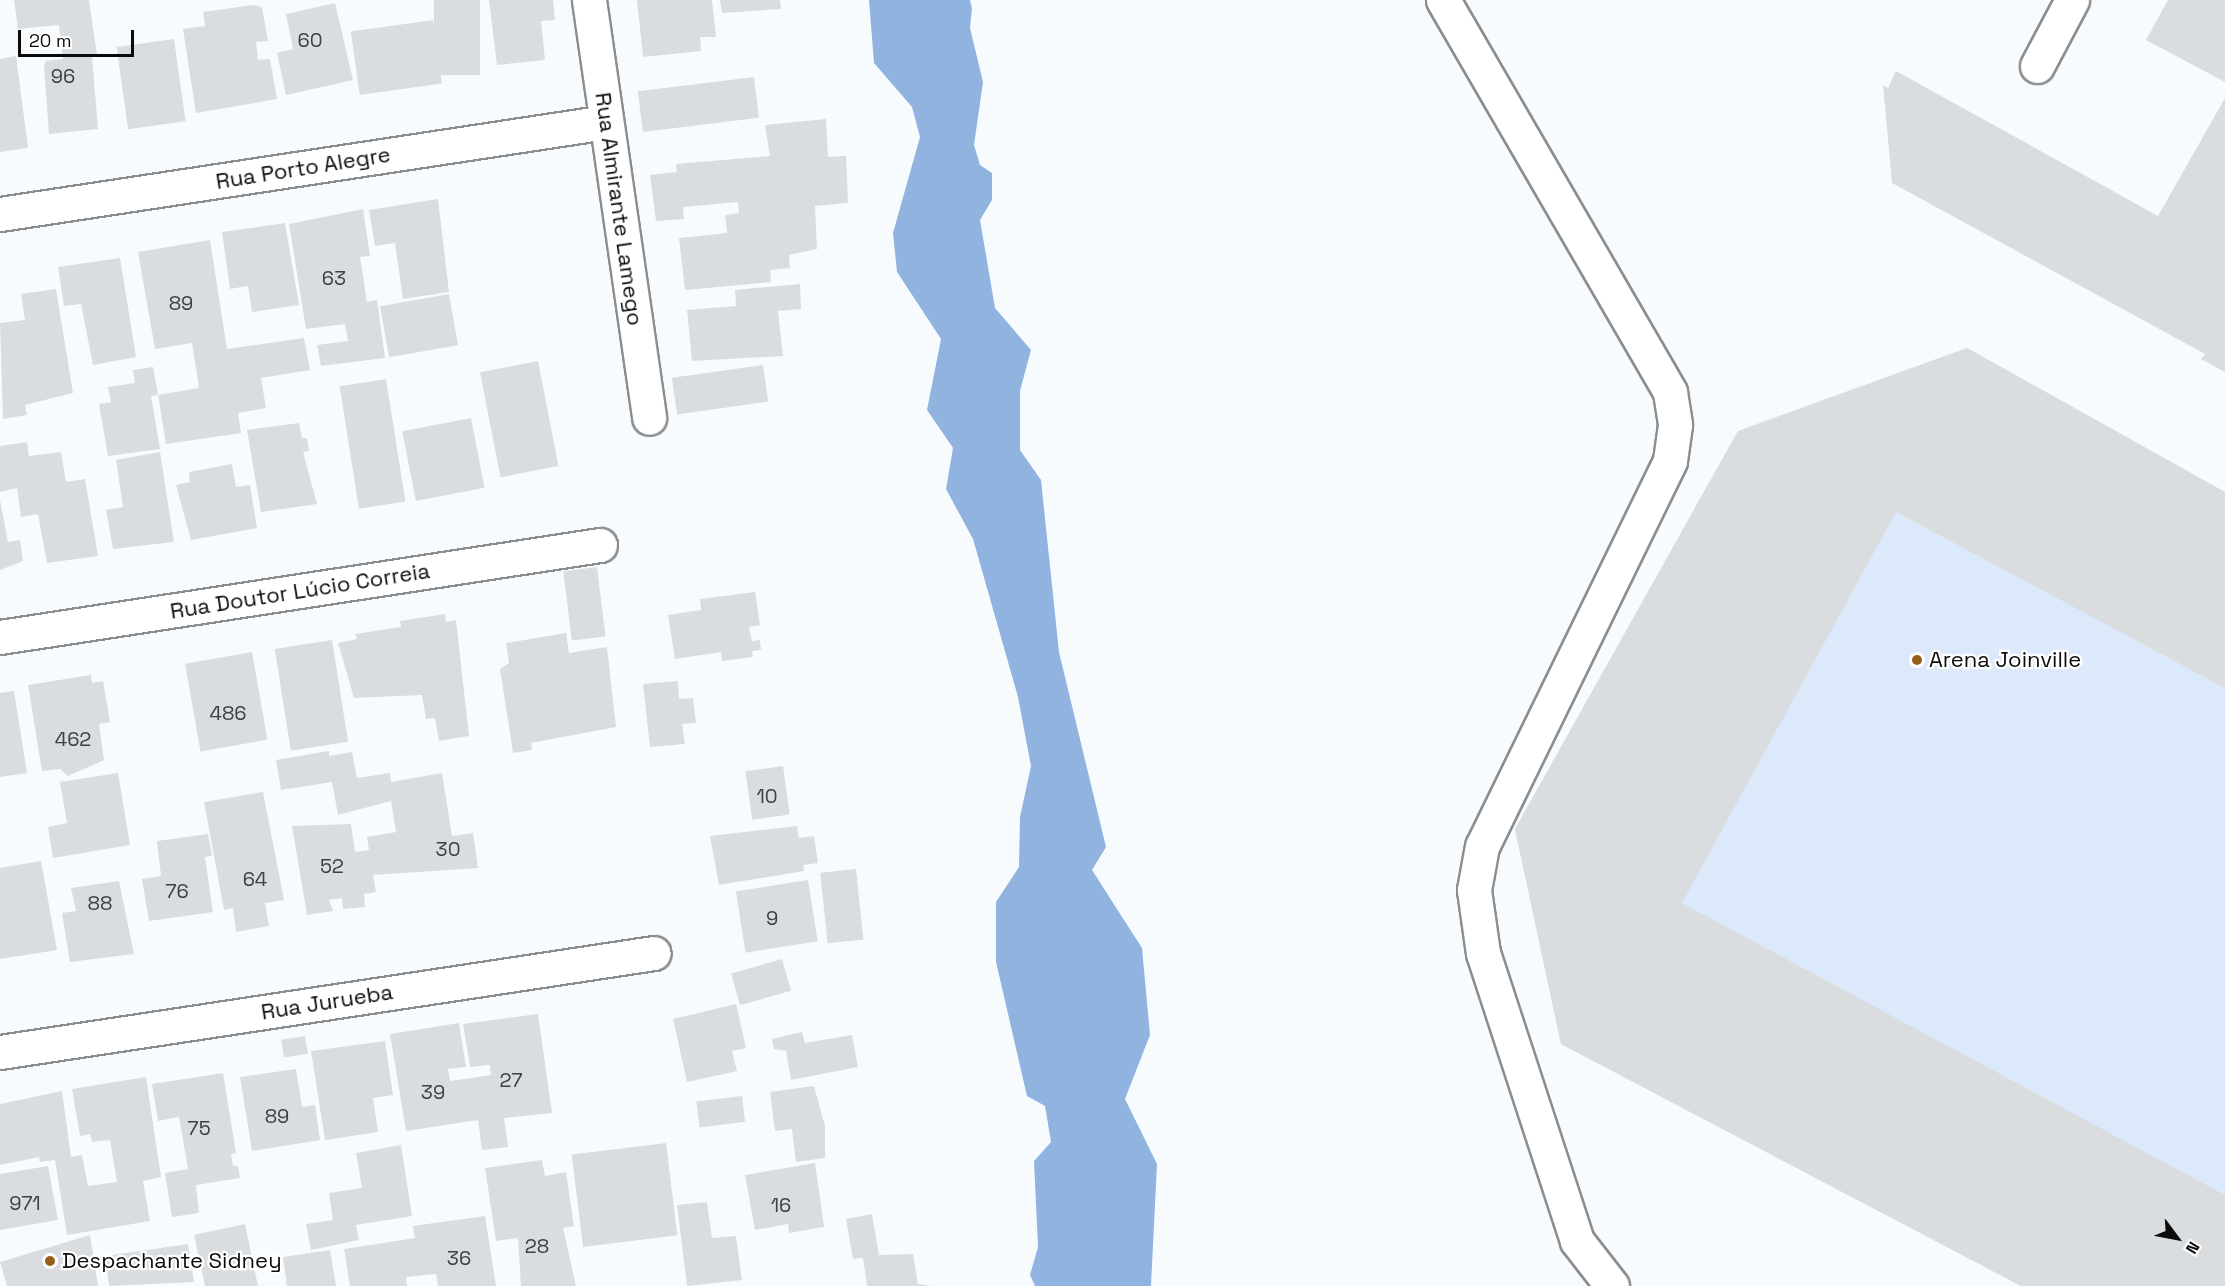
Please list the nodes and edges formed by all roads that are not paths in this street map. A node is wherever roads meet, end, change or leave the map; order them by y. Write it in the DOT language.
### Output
graph roads {
  1 [pos="589,0"];
  2 [pos="1443,0"];
  3 [pos="2072,0"];
  4 [pos="2037,66"];
  5 [pos="606,122"];
  6 [pos="0,214"];
  7 [pos="649,418"];
  8 [pos="600,545"];
  9 [pos="0,637"];
  10 [pos="654,953"];
  11 [pos="0,1052"];
  12 [pos="1612,1286"];
  1 -- 5 [label="street, Rua Almirante Lamego"];
  2 -- 12 [label="street"];
  3 -- 4 [label="street"];
  5 -- 6 [label="street, Rua Porto Alegre"];
  5 -- 7 [label="street, Rua Almirante Lamego"];
  8 -- 9 [label="street, Rua Doutor Lúcio Correia"];
  10 -- 11 [label="street, Rua Jurueba"];
}
